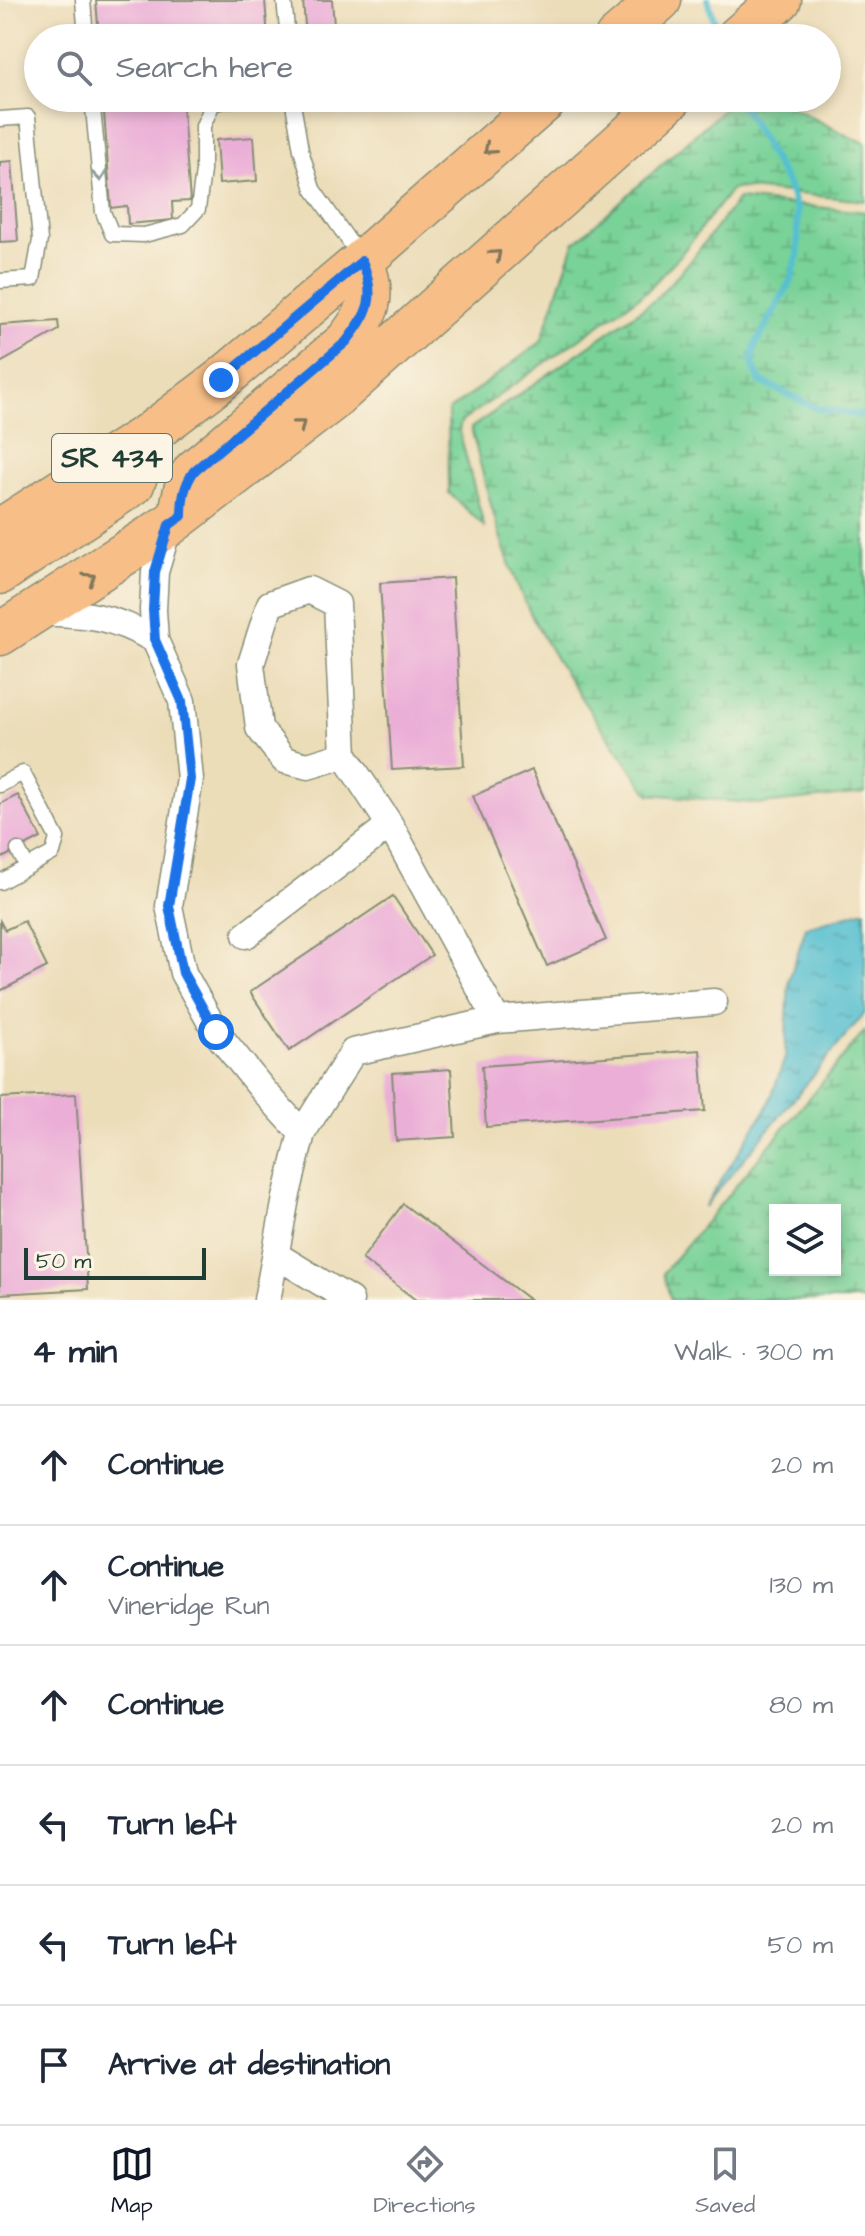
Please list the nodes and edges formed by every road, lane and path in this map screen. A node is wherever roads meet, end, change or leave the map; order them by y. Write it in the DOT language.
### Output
graph roads {
  1 [pos="83,0"];
  2 [pos="284,0"];
  3 [pos="656,3"];
  4 [pos="85,24"];
  5 [pos="287,24"];
  6 [pos="632,24"];
  7 [pos="93,112"];
  8 [pos="209,112"];
  9 [pos="294,112"];
  10 [pos="532,112"];
  11 [pos="655,112"];
  12 [pos="0,119"];
  13 [pos="362,261"];
  14 [pos="0,281"];
  15 [pos="152,432"];
  16 [pos="176,521"];
  17 [pos="0,530"];
  18 [pos="0,573"];
  19 [pos="37,612"];
  20 [pos="0,634"];
  21 [pos="155,640"];
  22 [pos="344,755"];
  23 [pos="0,785"];
  24 [pos="390,825"];
  25 [pos="18,850"];
  26 [pos="27,867"];
  27 [pos="0,882"];
  28 [pos="246,935"];
  29 [pos="714,1002"];
  30 [pos="497,1020"];
  31 [pos="302,1133"];
  32 [pos="276,1255"];
  33 [pos="267,1300"];
  34 [pos="350,1300"];
  1 -- 4 [label="lane"];
  2 -- 5 [label="lane"];
  3 -- 6 [label="main road"];
  7 -- 8 [label="lane, one-way"];
  9 -- 13 [label="lane"];
  10 -- 13 [label="main road, SR 434, one-way"];
  16 -- 11 [label="main road, SR 434, one-way"];
  12 -- 14 [label="lane"];
  13 -- 15 [label="main road, SR 434"];
  13 -- 16 [label="main road"];
  15 -- 17 [label="main road, SR 434"];
  15 -- 18 [label="main road"];
  19 -- 16 [label="main road, SR 434, one-way"];
  16 -- 21 [label="street"];
  19 -- 20 [label="main road, SR 434"];
  19 -- 21 [label="street"];
  21 -- 31 [label="street"];
  22 -- 22 [label="street"];
  22 -- 24 [label="street"];
  23 -- 26 [label="lane"];
  24 -- 28 [label="street"];
  24 -- 30 [label="street"];
  25 -- 26 [label="lane"];
  26 -- 27 [label="lane"];
  29 -- 30 [label="street"];
  30 -- 31 [label="street"];
  31 -- 32 [label="street"];
  32 -- 33 [label="street"];
  32 -- 34 [label="street"];
}
